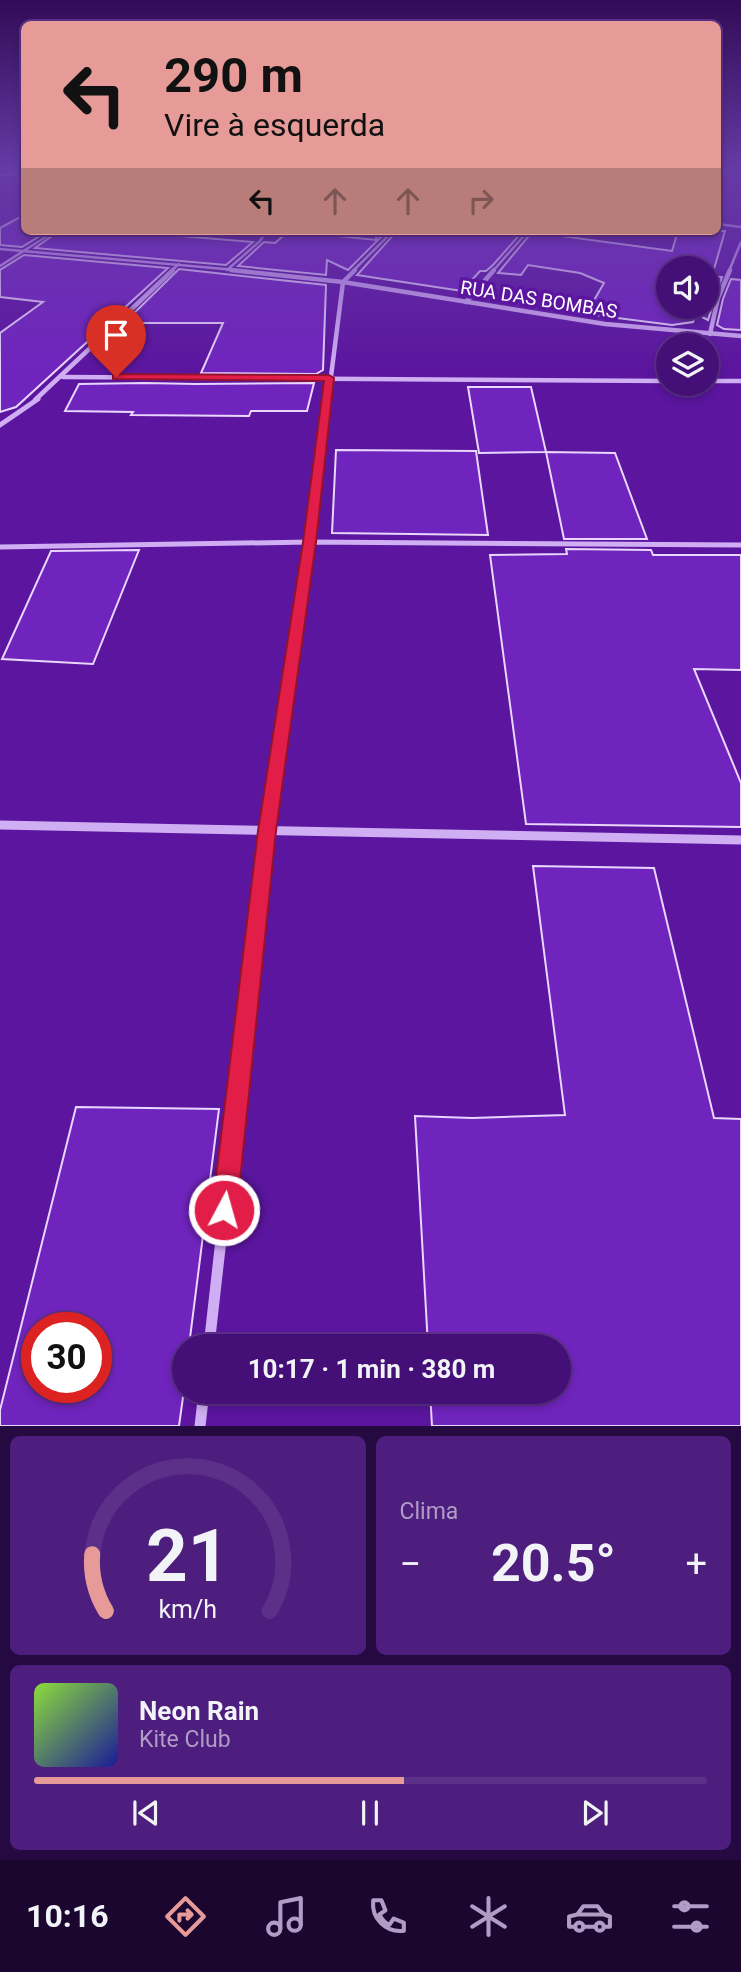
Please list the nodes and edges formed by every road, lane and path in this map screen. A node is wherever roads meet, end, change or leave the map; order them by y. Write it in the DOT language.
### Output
graph roads {
  1 [pos="45,238"];
  2 [pos="262,238"];
  3 [pos="387,238"];
  4 [pos="522,238"];
  5 [pos="741,242"];
  6 [pos="0,249"];
  7 [pos="23,251"];
  8 [pos="179,264"];
  9 [pos="0,266"];
  10 [pos="227,270"];
  11 [pos="343,282"];
  12 [pos="466,302"];
  13 [pos="700,333"];
  14 [pos="710,333"];
  15 [pos="719,335"];
  16 [pos="741,336"];
  17 [pos="63,377"];
  18 [pos="329,378"];
  19 [pos="656,381"];
  20 [pos="719,381"];
  21 [pos="741,381"];
  22 [pos="0,418"];
  23 [pos="10,419"];
  24 [pos="0,425"];
  25 [pos="309,542"];
  26 [pos="741,545"];
  27 [pos="0,547"];
  28 [pos="0,825"];
  29 [pos="267,831"];
  30 [pos="741,840"];
  31 [pos="210,1334"];
  32 [pos="203,1404"];
  33 [pos="200,1426"];
  1 -- 7 [label="street"];
  2 -- 10 [label="street"];
  3 -- 11 [label="street"];
  4 -- 12 [label="street"];
  5 -- 14 [label="street"];
  6 -- 7 [label="street, RUA DAS BOMBAS"];
  7 -- 8 [label="street, RUA DAS BOMBAS"];
  7 -- 9 [label="street"];
  8 -- 10 [label="street, RUA DAS BOMBAS"];
  8 -- 17 [label="street"];
  10 -- 11 [label="street, RUA DAS BOMBAS"];
  11 -- 12 [label="street, RUA DAS BOMBAS"];
  11 -- 18 [label="street"];
  12 -- 13 [label="street, RUA DAS BOMBAS"];
  15 -- 16 [label="street, RUA DAS BOMBAS"];
  17 -- 18 [label="street"];
  17 -- 23 [label="street"];
  18 -- 19 [label="street"];
  18 -- 25 [label="street"];
  20 -- 21 [label="street"];
  22 -- 23 [label="street"];
  23 -- 24 [label="street"];
  25 -- 26 [label="street"];
  25 -- 27 [label="street"];
  25 -- 29 [label="street"];
  28 -- 29 [label="street"];
  29 -- 30 [label="street"];
  29 -- 31 [label="street"];
  32 -- 33 [label="street"];
}
